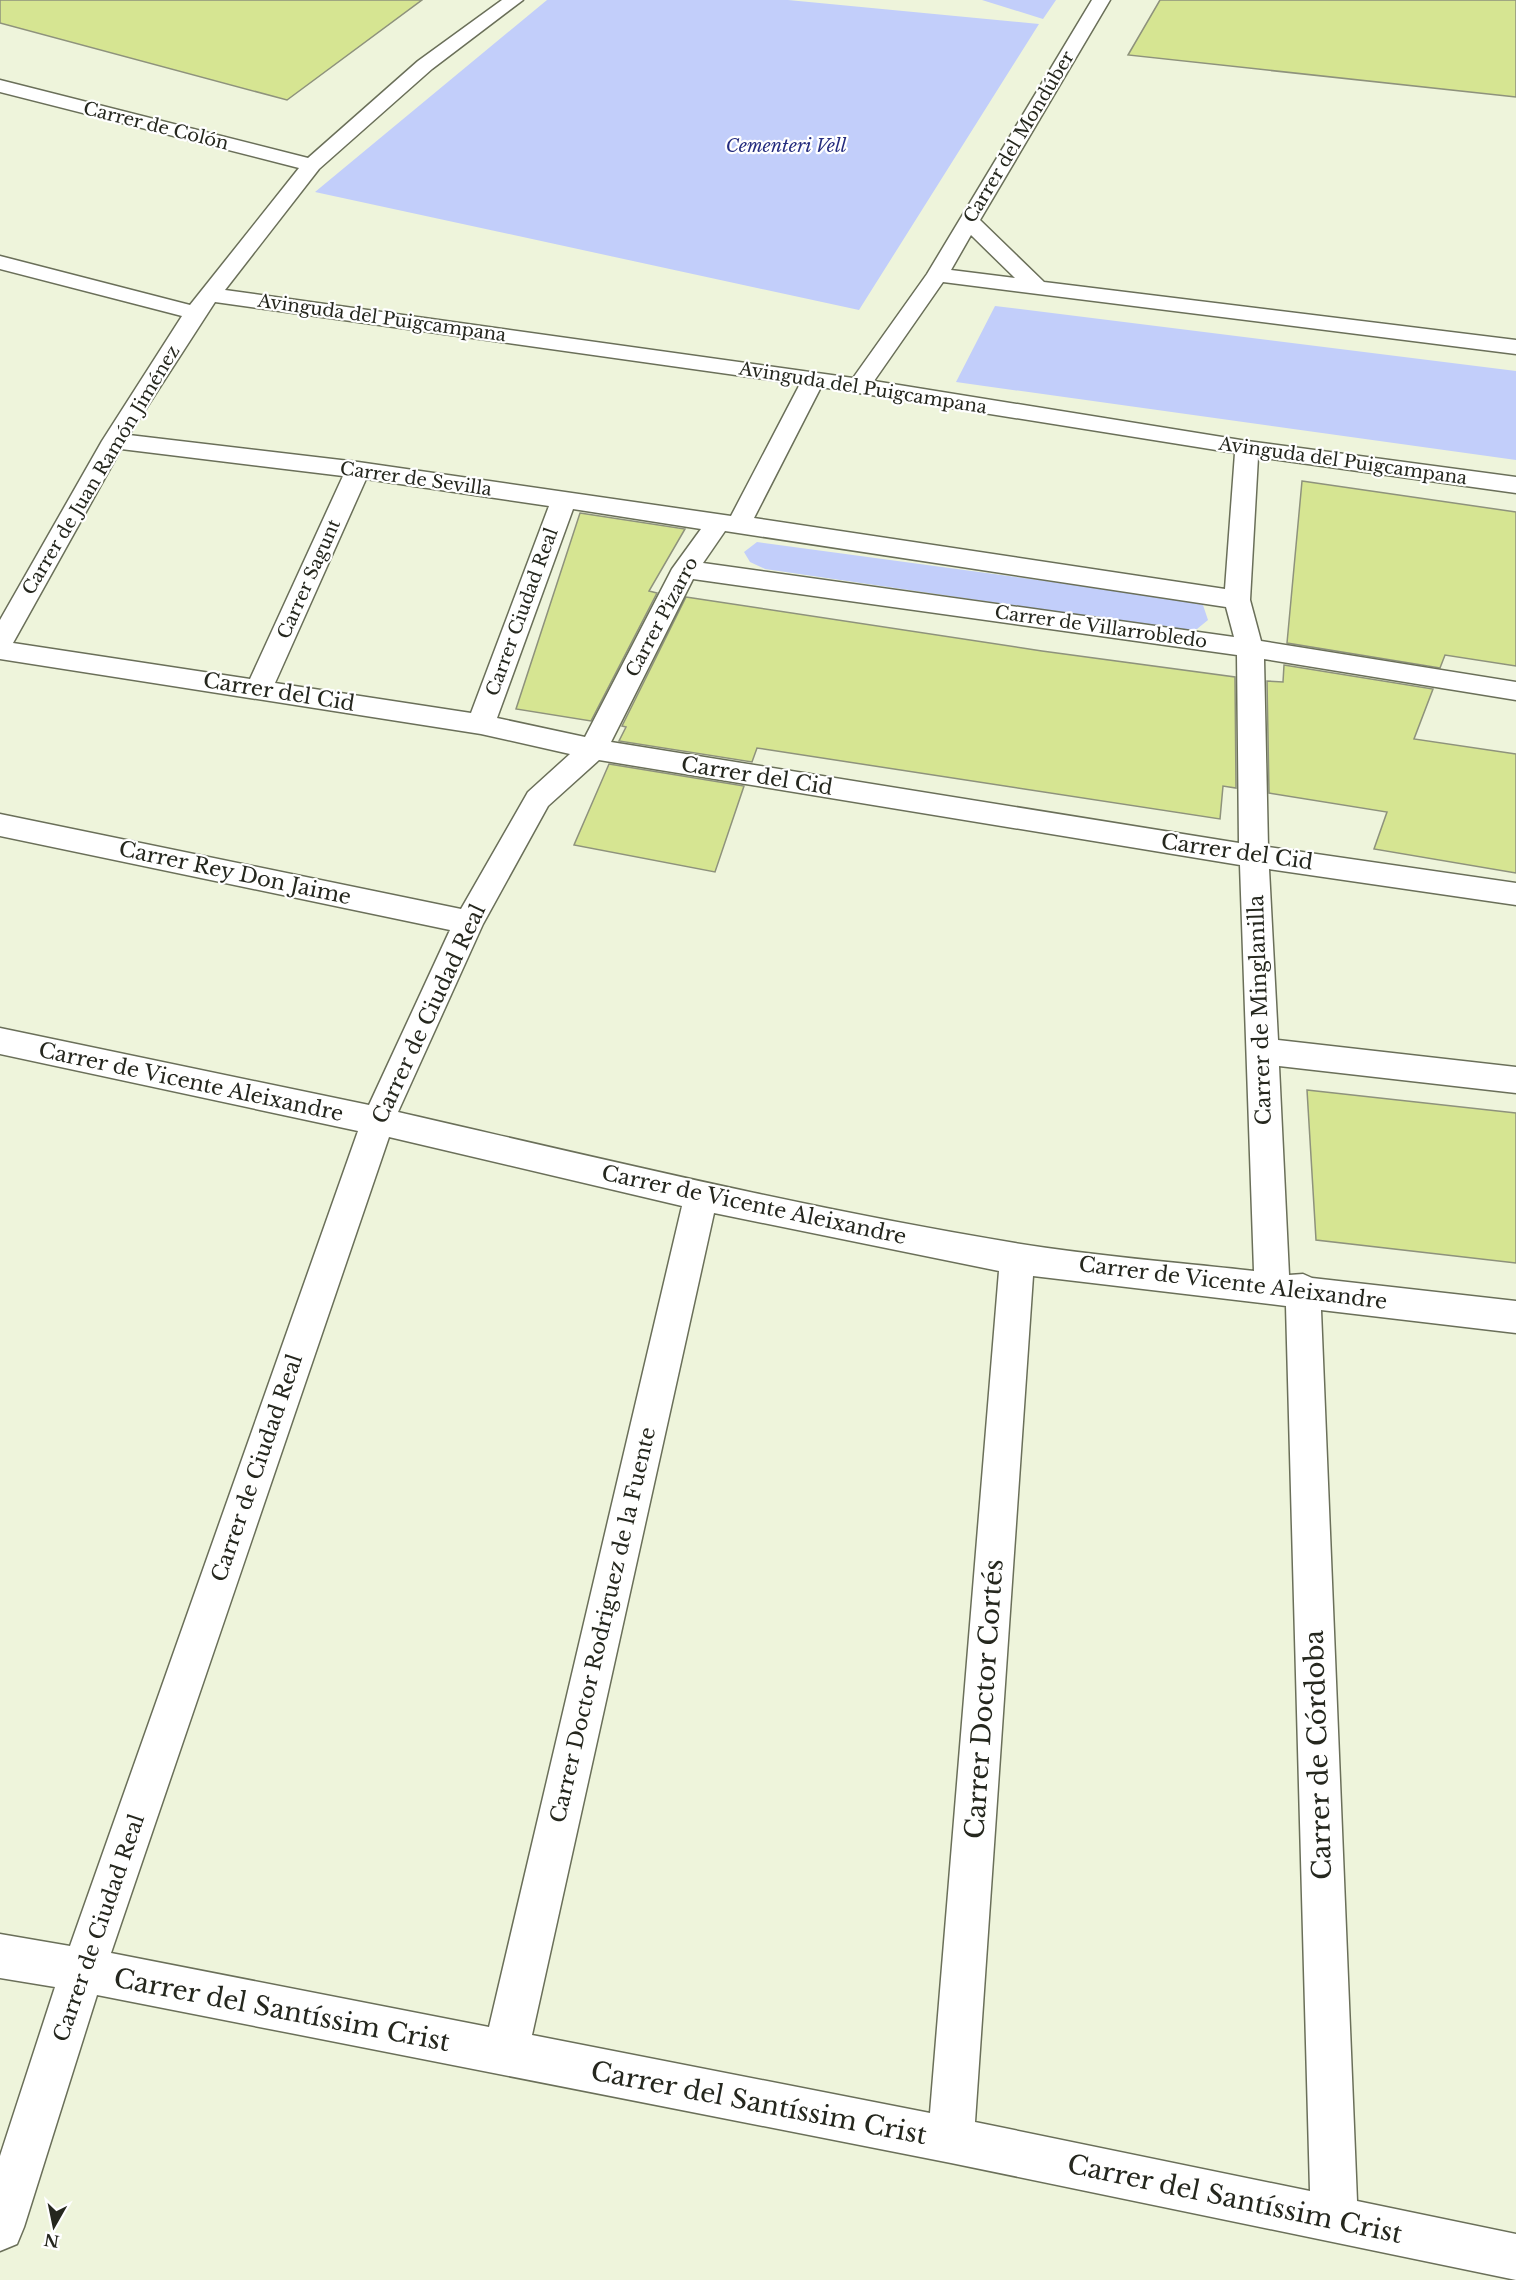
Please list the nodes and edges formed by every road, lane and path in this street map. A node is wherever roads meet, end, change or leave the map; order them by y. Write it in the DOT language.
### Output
graph roads {
  1 [pos="514,0"];
  2 [pos="1101,0"];
  3 [pos="0,86"];
  4 [pos="312,165"];
  5 [pos="969,221"];
  6 [pos="0,262"];
  7 [pos="937,275"];
  8 [pos="1038,288"];
  9 [pos="202,303"];
  10 [pos="1516,336"];
  11 [pos="1490,343"];
  12 [pos="1516,347"];
  13 [pos="814,380"];
  14 [pos="858,387"];
  15 [pos="114,441"];
  16 [pos="1247,448"];
  17 [pos="358,470"];
  18 [pos="1516,485"];
  19 [pos="564,500"];
  20 [pos="728,524"];
  21 [pos="685,569"];
  22 [pos="1237,600"];
  23 [pos="0,644"];
  24 [pos="1250,648"];
  25 [pos="0,650"];
  26 [pos="260,688"];
  27 [pos="1516,691"];
  28 [pos="481,723"];
  29 [pos="593,749"];
  30 [pos="0,825"];
  31 [pos="1254,856"];
  32 [pos="1516,894"];
  33 [pos="469,922"];
  34 [pos="0,1043"];
  35 [pos="1262,1051"];
  36 [pos="1516,1080"];
  37 [pos="378,1121"];
  38 [pos="701,1196"];
  39 [pos="1017,1259"];
  40 [pos="1287,1289"];
  41 [pos="1516,1317"];
  42 [pos="0,1956"];
  43 [pos="83,1970"];
  44 [pos="505,2054"];
  45 [pos="951,2140"];
  46 [pos="1334,2220"];
  47 [pos="0,2227"];
  48 [pos="1503,2264"];
  1 -- 4 [label="street, Carrer de Juan Ramón Jiménez"];
  2 -- 5 [label="street, Carrer del Mondúber"];
  3 -- 4 [label="street, Carrer de Colón"];
  4 -- 9 [label="street, Carrer de Juan Ramón Jiménez"];
  5 -- 7 [label="street, Carrer del Mondúber"];
  5 -- 8 [label="street"];
  6 -- 9 [label="street, Avinguda del Puigcampana"];
  7 -- 8 [label="street"];
  7 -- 14 [label="street"];
  8 -- 11 [label="street"];
  9 -- 13 [label="street, Avinguda del Puigcampana"];
  9 -- 15 [label="street, Carrer de Juan Ramón Jiménez"];
  10 -- 11 [label="street"];
  11 -- 12 [label="street"];
  13 -- 14 [label="street, Avinguda del Puigcampana"];
  13 -- 20 [label="street, Carrer Pizarro"];
  14 -- 16 [label="street, Avinguda del Puigcampana"];
  15 -- 17 [label="street, Carrer de Sevilla"];
  15 -- 23 [label="street, Carrer de Juan Ramón Jiménez"];
  16 -- 18 [label="street, Avinguda del Puigcampana"];
  16 -- 22 [label="street, Carrer de Minglanilla"];
  17 -- 19 [label="street, Carrer de Sevilla"];
  17 -- 26 [label="street, Carrer Sagunt"];
  19 -- 20 [label="street, Carrer de Sevilla"];
  19 -- 28 [label="street, Carrer Ciudad Real"];
  20 -- 21 [label="street, Carrer Pizarro"];
  20 -- 22 [label="street"];
  21 -- 24 [label="street, Carrer de Villarrobledo"];
  21 -- 29 [label="street, Carrer Pizarro"];
  22 -- 24 [label="street, Carrer de Minglanilla"];
  24 -- 27 [label="street, Carrer de Villarrobledo"];
  24 -- 31 [label="street, Carrer de Minglanilla"];
  25 -- 26 [label="street, Carrer del Cid"];
  26 -- 28 [label="street, Carrer del Cid"];
  28 -- 29 [label="street, Carrer del Cid"];
  29 -- 31 [label="street, Carrer del Cid"];
  29 -- 33 [label="street, Carrer de Ciudad Real"];
  30 -- 33 [label="street, Carrer Rey Don Jaime"];
  31 -- 32 [label="street, Carrer del Cid"];
  31 -- 35 [label="street, Carrer de Minglanilla"];
  33 -- 37 [label="street, Carrer de Ciudad Real"];
  34 -- 37 [label="street, Carrer de Vicente Aleixandre"];
  35 -- 36 [label="street"];
  35 -- 40 [label="street, Carrer de Minglanilla"];
  37 -- 38 [label="street, Carrer de Vicente Aleixandre"];
  37 -- 43 [label="street, Carrer de Ciudad Real"];
  38 -- 39 [label="street, Carrer de Vicente Aleixandre"];
  38 -- 44 [label="street, Carrer Doctor Rodriguez de la Fuente"];
  39 -- 40 [label="street, Carrer de Vicente Aleixandre"];
  39 -- 45 [label="street, Carrer Doctor Cortés"];
  40 -- 41 [label="street, Carrer de Vicente Aleixandre"];
  40 -- 46 [label="street, Carrer de Córdoba"];
  42 -- 43 [label="street, Carrer del Santíssim Crist"];
  43 -- 44 [label="street, Carrer del Santíssim Crist"];
  43 -- 47 [label="street, Carrer de Ciudad Real"];
  44 -- 45 [label="street, Carrer del Santíssim Crist"];
  45 -- 46 [label="street, Carrer del Santíssim Crist"];
  46 -- 48 [label="street, Carrer del Santíssim Crist"];
}
